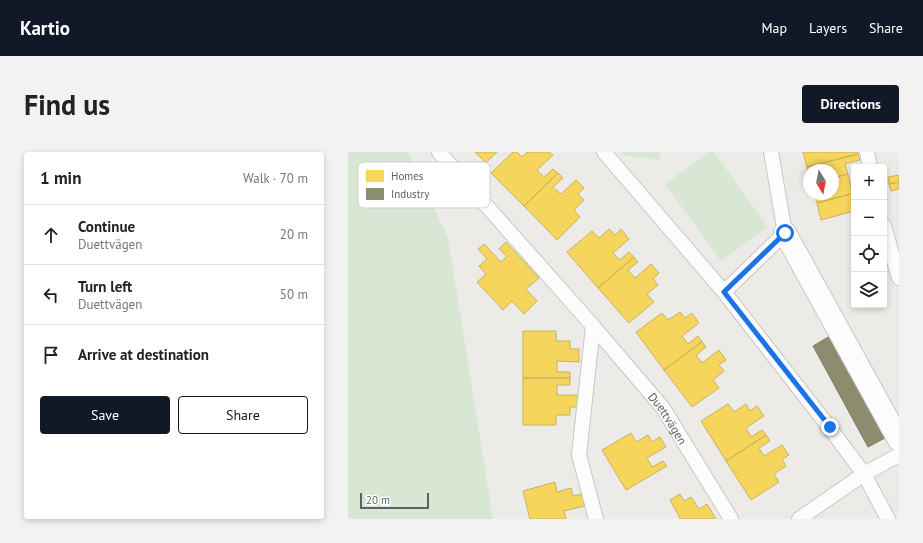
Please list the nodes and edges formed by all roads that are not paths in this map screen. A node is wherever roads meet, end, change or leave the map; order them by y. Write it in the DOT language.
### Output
graph roads {
  1 [pos="439,152"];
  2 [pos="771,152"];
  3 [pos="866,152"];
  4 [pos="610,155"];
  5 [pos="448,162"];
  6 [pos="869,164"];
  7 [pos="488,208"];
  8 [pos="785,233"];
  9 [pos="887,236"];
  10 [pos="899,278"];
  11 [pos="724,292"];
  12 [pos="592,326"];
  13 [pos="899,440"];
  14 [pos="899,455"];
  15 [pos="864,474"];
  16 [pos="596,519"];
  17 [pos="731,519"];
  18 [pos="799,519"];
  19 [pos="888,519"];
  1 -- 5 [label="lane, Duettvägen"];
  2 -- 8 [label="lane"];
  3 -- 6 [label="lane"];
  4 -- 11 [label="lane"];
  7 -- 12 [label="lane, Duettvägen"];
  8 -- 11 [label="lane"];
  8 -- 13 [label="street"];
  9 -- 10 [label="lane"];
  11 -- 15 [label="lane"];
  12 -- 16 [label="lane"];
  12 -- 17 [label="lane, Duettvägen"];
  14 -- 15 [label="lane"];
  15 -- 18 [label="lane"];
  15 -- 19 [label="lane"];
}
